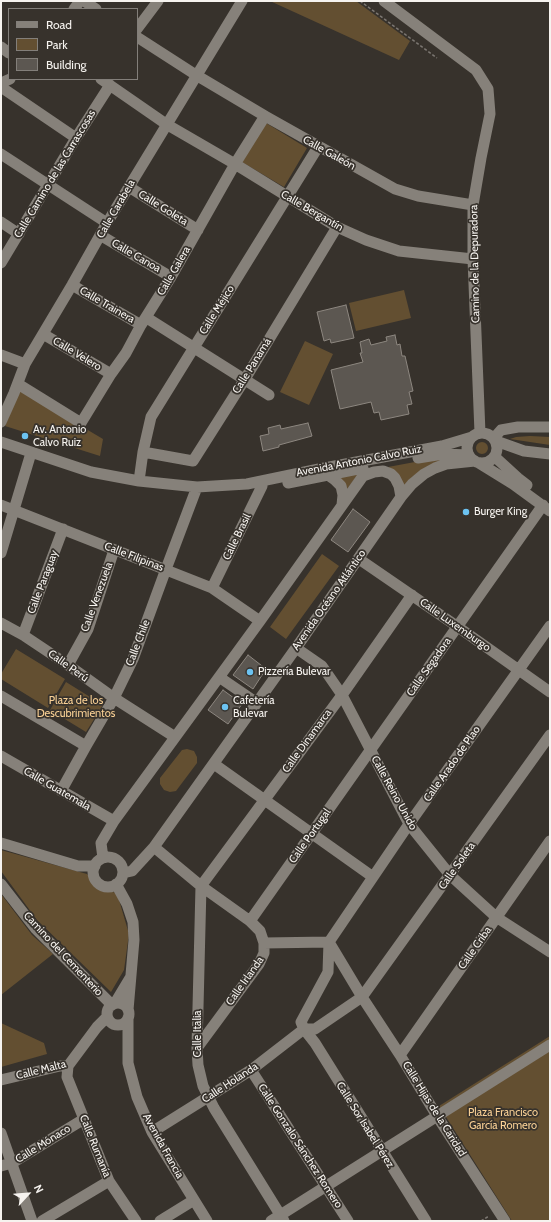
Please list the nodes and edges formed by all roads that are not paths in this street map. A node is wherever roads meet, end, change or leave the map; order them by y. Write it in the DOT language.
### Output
graph roads {
  1 [pos="84,1"];
  2 [pos="158,1"];
  3 [pos="242,1"];
  4 [pos="384,1"];
  5 [pos="94,8"];
  6 [pos="138,28"];
  7 [pos="138,38"];
  8 [pos="196,75"];
  9 [pos="105,82"];
  10 [pos="1,87"];
  11 [pos="265,116"];
  12 [pos="166,124"];
  13 [pos="76,138"];
  14 [pos="318,147"];
  15 [pos="1,154"];
  16 [pos="235,164"];
  17 [pos="48,185"];
  18 [pos="129,187"];
  19 [pos="287,197"];
  20 [pos="473,205"];
  21 [pos="1,222"];
  22 [pos="107,223"];
  23 [pos="337,227"];
  24 [pos="198,230"];
  25 [pos="19,234"];
  26 [pos="100,235"];
  27 [pos="473,259"];
  28 [pos="1,263"];
  29 [pos="172,276"];
  30 [pos="72,285"];
  31 [pos="144,322"];
  32 [pos="43,334"];
  33 [pos="194,348"];
  34 [pos="1,355"];
  35 [pos="25,364"];
  36 [pos="111,374"];
  37 [pos="245,379"];
  38 [pos="18,384"];
  39 [pos="269,395"];
  40 [pos="1,422"];
  41 [pos="550,427"];
  42 [pos="476,435"];
  43 [pos="495,440"];
  44 [pos="1,442"];
  45 [pos="524,451"];
  46 [pos="143,452"];
  47 [pos="31,453"];
  48 [pos="550,454"];
  49 [pos="496,455"];
  50 [pos="381,457"];
  51 [pos="474,460"];
  52 [pos="372,466"];
  53 [pos="328,475"];
  54 [pos="363,476"];
  55 [pos="139,481"];
  56 [pos="247,484"];
  57 [pos="262,486"];
  58 [pos="197,487"];
  59 [pos="401,497"];
  60 [pos="1,505"];
  61 [pos="342,505"];
  62 [pos="548,506"];
  63 [pos="14,511"];
  64 [pos="64,529"];
  65 [pos="114,550"];
  66 [pos="1,553"];
  67 [pos="359,559"];
  68 [pos="166,569"];
  69 [pos="212,588"];
  70 [pos="412,595"];
  71 [pos="260,621"];
  72 [pos="1,623"];
  73 [pos="550,626"];
  74 [pos="458,627"];
  75 [pos="23,635"];
  76 [pos="296,648"];
  77 [pos="68,665"];
  78 [pos="519,670"];
  79 [pos="219,677"];
  80 [pos="550,692"];
  81 [pos="342,694"];
  82 [pos="1,696"];
  83 [pos="114,698"];
  84 [pos="257,703"];
  85 [pos="550,735"];
  86 [pos="175,737"];
  87 [pos="86,746"];
  88 [pos="370,751"];
  89 [pos="1,756"];
  90 [pos="214,764"];
  91 [pos="61,791"];
  92 [pos="265,800"];
  93 [pos="114,821"];
  94 [pos="409,824"];
  95 [pos="312,833"];
  96 [pos="550,841"];
  97 [pos="1,843"];
  98 [pos="154,847"];
  99 [pos="99,862"];
  100 [pos="122,874"];
  101 [pos="450,875"];
  102 [pos="373,877"];
  103 [pos="1,884"];
  104 [pos="116,884"];
  105 [pos="201,886"];
  106 [pos="496,917"];
  107 [pos="250,920"];
  108 [pos="328,942"];
  109 [pos="264,943"];
  110 [pos="549,950"];
  111 [pos="130,978"];
  112 [pos="362,997"];
  113 [pos="113,1004"];
  114 [pos="128,1014"];
  115 [pos="111,1021"];
  116 [pos="304,1029"];
  117 [pos="128,1043"];
  118 [pos="550,1045"];
  119 [pos="196,1048"];
  120 [pos="400,1055"];
  121 [pos="68,1066"];
  122 [pos="251,1070"];
  123 [pos="1,1080"];
  124 [pos="208,1097"];
  125 [pos="437,1116"];
  126 [pos="84,1118"];
  127 [pos="152,1132"];
  128 [pos="1,1133"];
  129 [pos="382,1151"];
  130 [pos="12,1163"];
  131 [pos="1,1166"];
  132 [pos="109,1180"];
  133 [pos="326,1186"];
  134 [pos="194,1200"];
  135 [pos="278,1219"];
  136 [pos="32,1221"];
  137 [pos="42,1221"];
  138 [pos="136,1221"];
  139 [pos="160,1221"];
  140 [pos="207,1221"];
  141 [pos="348,1221"];
  142 [pos="426,1221"];
  143 [pos="505,1221"];
  1 -- 5 [label="street"];
  2 -- 6 [label="street"];
  3 -- 8 [label="street, Calle Carabela"];
  4 -- 20 [label="street, Camino de la Depuradora"];
  7 -- 8 [label="street, Calle Galeón"];
  8 -- 11 [label="street, Calle Galeón"];
  8 -- 12 [label="street, Calle Carabela"];
  9 -- 12 [label="street, Calle Bergantín"];
  9 -- 13 [label="street, Calle Camino de las Carrascosas"];
  10 -- 13 [label="street"];
  11 -- 14 [label="street, Calle Galeón"];
  11 -- 16 [label="street, Calle Galera"];
  12 -- 16 [label="street, Calle Bergantín"];
  12 -- 18 [label="street, Calle Carabela"];
  13 -- 17 [label="street, Calle Camino de las Carrascosas"];
  14 -- 19 [label="street, Calle Méjico"];
  14 -- 20 [label="street, Calle Galeón"];
  15 -- 17 [label="street"];
  16 -- 19 [label="street, Calle Bergantín"];
  16 -- 24 [label="street, Calle Galera"];
  17 -- 22 [label="street"];
  17 -- 25 [label="street, Calle Camino de las Carrascosas"];
  18 -- 22 [label="street, Calle Carabela"];
  18 -- 24 [label="street, Calle Goleta"];
  19 -- 23 [label="street, Calle Bergantín"];
  19 -- 33 [label="street, Calle Méjico"];
  20 -- 27 [label="street, Camino de la Depuradora"];
  21 -- 25 [label="street"];
  22 -- 26 [label="street, Calle Carabela"];
  23 -- 27 [label="street, Calle Bergantín"];
  23 -- 37 [label="street, Calle Panamá"];
  24 -- 29 [label="street, Calle Galera"];
  25 -- 28 [label="street, Calle Camino de las Carrascosas"];
  26 -- 29 [label="street, Calle Canoa"];
  26 -- 30 [label="street, Calle Carabela"];
  27 -- 42 [label="street, Camino de la Depuradora"];
  29 -- 31 [label="street, Calle Galera"];
  30 -- 31 [label="street, Calle Trainera"];
  30 -- 32 [label="street, Calle Carabela"];
  31 -- 33 [label="street, Calle Trainera"];
  31 -- 36 [label="street, Calle Galera"];
  32 -- 35 [label="street, Calle Carabela"];
  32 -- 36 [label="street, Calle Velero"];
  33 -- 37 [label="street, Calle Trainera"];
  33 -- 46 [label="street, Calle Méjico"];
  34 -- 35 [label="street"];
  35 -- 38 [label="street, Calle Carabela"];
  36 -- 38 [label="street, Calle Galera"];
  37 -- 39 [label="street, Calle Trainera"];
  37 -- 46 [label="street, Calle Panamá"];
  38 -- 40 [label="street, Calle Carabela"];
  41 -- 43 [label="street"];
  42 -- 43 [label="street"];
  42 -- 50 [label="street, Avenida Antonio Calvo Ruiz"];
  42 -- 51 [label="street"];
  43 -- 45 [label="street"];
  43 -- 49 [label="street"];
  44 -- 47 [label="street, Avenida Antonio Calvo Ruiz"];
  45 -- 48 [label="street"];
  45 -- 49 [label="street"];
  46 -- 55 [label="street, Calle Méjico"];
  47 -- 55 [label="street, Avenida Antonio Calvo Ruiz"];
  47 -- 63 [label="street"];
  49 -- 51 [label="street"];
  49 -- 62 [label="street"];
  50 -- 52 [label="street"];
  50 -- 56 [label="street, Avenida Antonio Calvo Ruiz"];
  51 -- 52 [label="street, Avenida Antonio Calvo Ruiz"];
  51 -- 59 [label="street, Avenida Océano Atlántico"];
  51 -- 62 [label="street"];
  52 -- 53 [label="street, Avenida Antonio Calvo Ruiz"];
  52 -- 54 [label="street"];
  53 -- 57 [label="street, Avenida Antonio Calvo Ruiz"];
  53 -- 61 [label="street"];
  54 -- 59 [label="street"];
  54 -- 61 [label="street"];
  55 -- 58 [label="street, Avenida Antonio Calvo Ruiz"];
  56 -- 57 [label="street, Avenida Antonio Calvo Ruiz"];
  56 -- 58 [label="street, Avenida Antonio Calvo Ruiz"];
  57 -- 69 [label="street, Calle Brasil"];
  58 -- 68 [label="street, Calle Chile"];
  59 -- 67 [label="street, Avenida Océano Atlántico"];
  60 -- 63 [label="street, Calle Filipinas"];
  61 -- 71 [label="street"];
  62 -- 74 [label="street, Calle Segadora"];
  63 -- 64 [label="street, Calle Filipinas"];
  63 -- 66 [label="street"];
  64 -- 65 [label="street, Calle Filipinas"];
  64 -- 75 [label="street, Calle Paraguay"];
  65 -- 68 [label="street, Calle Filipinas"];
  65 -- 77 [label="street, Calle Venezuela"];
  67 -- 70 [label="street, Calle Luxemburgo"];
  67 -- 76 [label="street, Avenida Océano Atlántico"];
  68 -- 69 [label="street, Calle Filipinas"];
  68 -- 83 [label="street, Calle Chile"];
  69 -- 71 [label="street, Calle Filipinas"];
  70 -- 74 [label="street, Calle Luxemburgo"];
  70 -- 81 [label="street, Calle Dinamarca"];
  71 -- 79 [label="street"];
  72 -- 75 [label="street, Calle Perú"];
  73 -- 78 [label="street, Calle Arado de Plao"];
  74 -- 78 [label="street, Calle Luxemburgo"];
  74 -- 88 [label="street, Calle Segadora"];
  75 -- 77 [label="street, Calle Perú"];
  76 -- 81 [label="street, Calle Reino Unido"];
  76 -- 84 [label="street, Avenida Océano Atlántico"];
  77 -- 83 [label="street, Calle Perú"];
  78 -- 80 [label="street, Calle Luxemburgo"];
  78 -- 94 [label="street, Calle Arado de Plao"];
  79 -- 84 [label="street"];
  79 -- 86 [label="street"];
  81 -- 88 [label="street, Calle Reino Unido"];
  81 -- 92 [label="street, Calle Dinamarca"];
  82 -- 87 [label="street"];
  83 -- 86 [label="street, Calle Perú"];
  83 -- 87 [label="street, Calle Chile"];
  84 -- 90 [label="street, Avenida Océano Atlántico"];
  85 -- 101 [label="street, Calle Soleta"];
  86 -- 93 [label="street"];
  87 -- 91 [label="street, Calle Chile"];
  88 -- 94 [label="street, Calle Reino Unido"];
  88 -- 95 [label="street, Calle Portugal"];
  89 -- 91 [label="street, Calle Guatemala"];
  90 -- 92 [label="street"];
  90 -- 98 [label="street, Avenida Océano Atlántico"];
  91 -- 93 [label="street, Calle Guatemala"];
  92 -- 95 [label="street"];
  92 -- 105 [label="street, Calle Dinamarca"];
  93 -- 99 [label="street"];
  94 -- 101 [label="street, Calle Reino Unido"];
  94 -- 102 [label="street, Calle Arado de Plao"];
  95 -- 102 [label="street"];
  95 -- 107 [label="street, Calle Portugal"];
  96 -- 106 [label="street, Calle Criba"];
  97 -- 99 [label="street"];
  98 -- 100 [label="street, Avenida Océano Atlántico"];
  98 -- 105 [label="street"];
  99 -- 100 [label="street"];
  99 -- 104 [label="street"];
  100 -- 104 [label="street"];
  101 -- 106 [label="street, Calle Reino Unido"];
  101 -- 112 [label="street, Calle Soleta"];
  102 -- 108 [label="street, Calle Arado de Plao"];
  103 -- 113 [label="street, Camino del Cementerio"];
  104 -- 111 [label="street, Avenida Francia"];
  105 -- 107 [label="street, Calle Irlanda"];
  105 -- 119 [label="street, Calle Italia"];
  106 -- 110 [label="street, Calle Reino Unido"];
  106 -- 120 [label="street, Calle Criba"];
  107 -- 109 [label="street, Calle Irlanda"];
  108 -- 109 [label="street"];
  108 -- 112 [label="street, Calle Hijas de la Caridad"];
  108 -- 116 [label="street"];
  109 -- 119 [label="street, Calle Irlanda"];
  111 -- 113 [label="street, Avenida Francia"];
  111 -- 114 [label="street, Avenida Francia"];
  112 -- 116 [label="street, Calle Holanda"];
  112 -- 120 [label="street, Calle Hijas de la Caridad"];
  113 -- 114 [label="street"];
  113 -- 115 [label="street"];
  114 -- 115 [label="street"];
  114 -- 117 [label="street, Avenida Francia"];
  115 -- 117 [label="street"];
  115 -- 121 [label="street, Calle Malta"];
  116 -- 122 [label="street, Calle Holanda"];
  116 -- 129 [label="street, Calle Sor Isabel Pérez"];
  117 -- 127 [label="street, Avenida Francia"];
  118 -- 125 [label="street"];
  119 -- 124 [label="street, Calle Italia"];
  120 -- 125 [label="street, Calle Hijas de la Caridad"];
  121 -- 123 [label="street, Calle Malta"];
  121 -- 126 [label="street, Calle Rumanía"];
  122 -- 124 [label="street, Calle Holanda"];
  122 -- 133 [label="street, Calle Gonzalo Sánchez Romero"];
  124 -- 127 [label="street, Calle Holanda"];
  124 -- 135 [label="street, Calle Italia"];
  125 -- 129 [label="street"];
  125 -- 143 [label="street, Calle Hijas de la Caridad"];
  126 -- 130 [label="street, Calle Mónaco"];
  126 -- 132 [label="street, Calle Rumanía"];
  127 -- 134 [label="street, Avenida Francia"];
  128 -- 130 [label="street"];
  129 -- 133 [label="street"];
  129 -- 142 [label="street, Calle Sor Isabel Pérez"];
  130 -- 131 [label="street, Calle Mónaco"];
  130 -- 136 [label="street"];
  132 -- 137 [label="street"];
  132 -- 138 [label="street, Calle Rumanía"];
  133 -- 135 [label="street"];
  133 -- 141 [label="street, Calle Gonzalo Sánchez Romero"];
  134 -- 139 [label="street"];
  134 -- 140 [label="street, Avenida Francia"];
}
